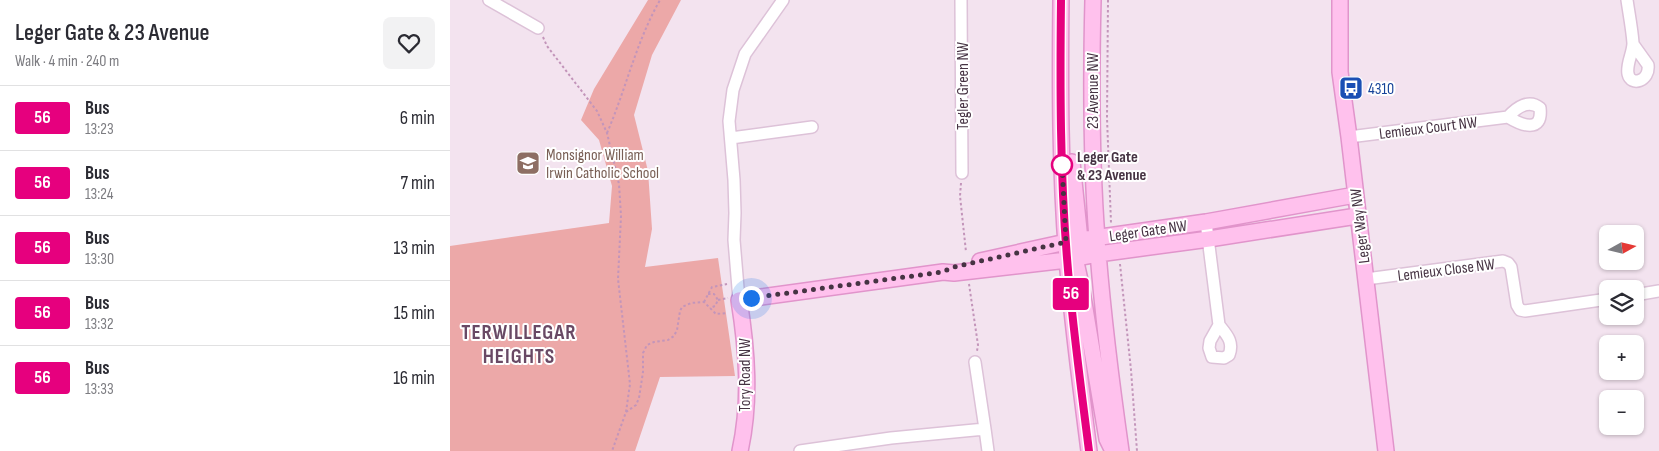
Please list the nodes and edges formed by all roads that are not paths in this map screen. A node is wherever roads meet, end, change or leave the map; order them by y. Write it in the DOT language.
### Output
graph roads {
  1 [pos="488,0"];
  2 [pos="783,0"];
  3 [pos="962,0"];
  4 [pos="1062,0"];
  5 [pos="1093,0"];
  6 [pos="1340,0"];
  7 [pos="1627,0"];
  8 [pos="538,28"];
  9 [pos="1633,44"];
  10 [pos="1508,117"];
  11 [pos="812,127"];
  12 [pos="1349,137"];
  13 [pos="731,138"];
  14 [pos="962,173"];
  15 [pos="1355,195"];
  16 [pos="1358,216"];
  17 [pos="1206,222"];
  18 [pos="1096,237"];
  19 [pos="1209,239"];
  20 [pos="1073,241"];
  21 [pos="1098,254"];
  22 [pos="1072,259"];
  23 [pos="942,272"];
  24 [pos="1366,279"];
  25 [pos="1659,291"];
  26 [pos="1644,293"];
  27 [pos="1599,300"];
  28 [pos="740,305"];
  29 [pos="1219,324"];
  30 [pos="975,362"];
  31 [pos="985,429"];
  32 [pos="742,451"];
  33 [pos="800,451"];
  34 [pos="988,451"];
  35 [pos="1089,451"];
  36 [pos="1113,451"];
  37 [pos="1121,451"];
  38 [pos="1386,451"];
  1 -- 8 [label="street"];
  2 -- 13 [label="street"];
  3 -- 14 [label="street, Tegler Green NW"];
  4 -- 20 [label="street, 23 Avenue NW"];
  5 -- 18 [label="street, 23 Avenue NW"];
  6 -- 12 [label="street, Leger Way NW"];
  7 -- 9 [label="street"];
  10 -- 12 [label="street, Lemieux Court NW"];
  11 -- 13 [label="street"];
  12 -- 15 [label="street, Leger Way NW"];
  13 -- 28 [label="street"];
  15 -- 16 [label="street, Leger Way NW"];
  15 -- 17 [label="street, Leger Gate NW"];
  16 -- 19 [label="street, Leger Gate NW"];
  16 -- 24 [label="street, Leger Way NW"];
  17 -- 18 [label="street, Leger Gate NW"];
  17 -- 19 [label="street"];
  18 -- 20 [label="street, Leger Gate NW"];
  18 -- 21 [label="street, 23 Avenue NW"];
  19 -- 21 [label="street, Leger Gate NW"];
  19 -- 29 [label="street"];
  20 -- 21 [label="street"];
  20 -- 22 [label="street, 23 Avenue NW"];
  20 -- 23 [label="street, Leger Gate NW"];
  21 -- 22 [label="street, Leger Gate NW"];
  21 -- 37 [label="street, 23 Avenue NW"];
  22 -- 23 [label="street, Leger Gate NW"];
  22 -- 35 [label="street, 23 Avenue NW"];
  22 -- 36 [label="street"];
  23 -- 28 [label="street"];
  24 -- 27 [label="street, Lemieux Close NW"];
  24 -- 38 [label="street, Leger Way NW"];
  25 -- 26 [label="street"];
  28 -- 32 [label="street, Tory Road NW"];
  30 -- 31 [label="street"];
  31 -- 33 [label="street"];
  31 -- 34 [label="street"];
}
